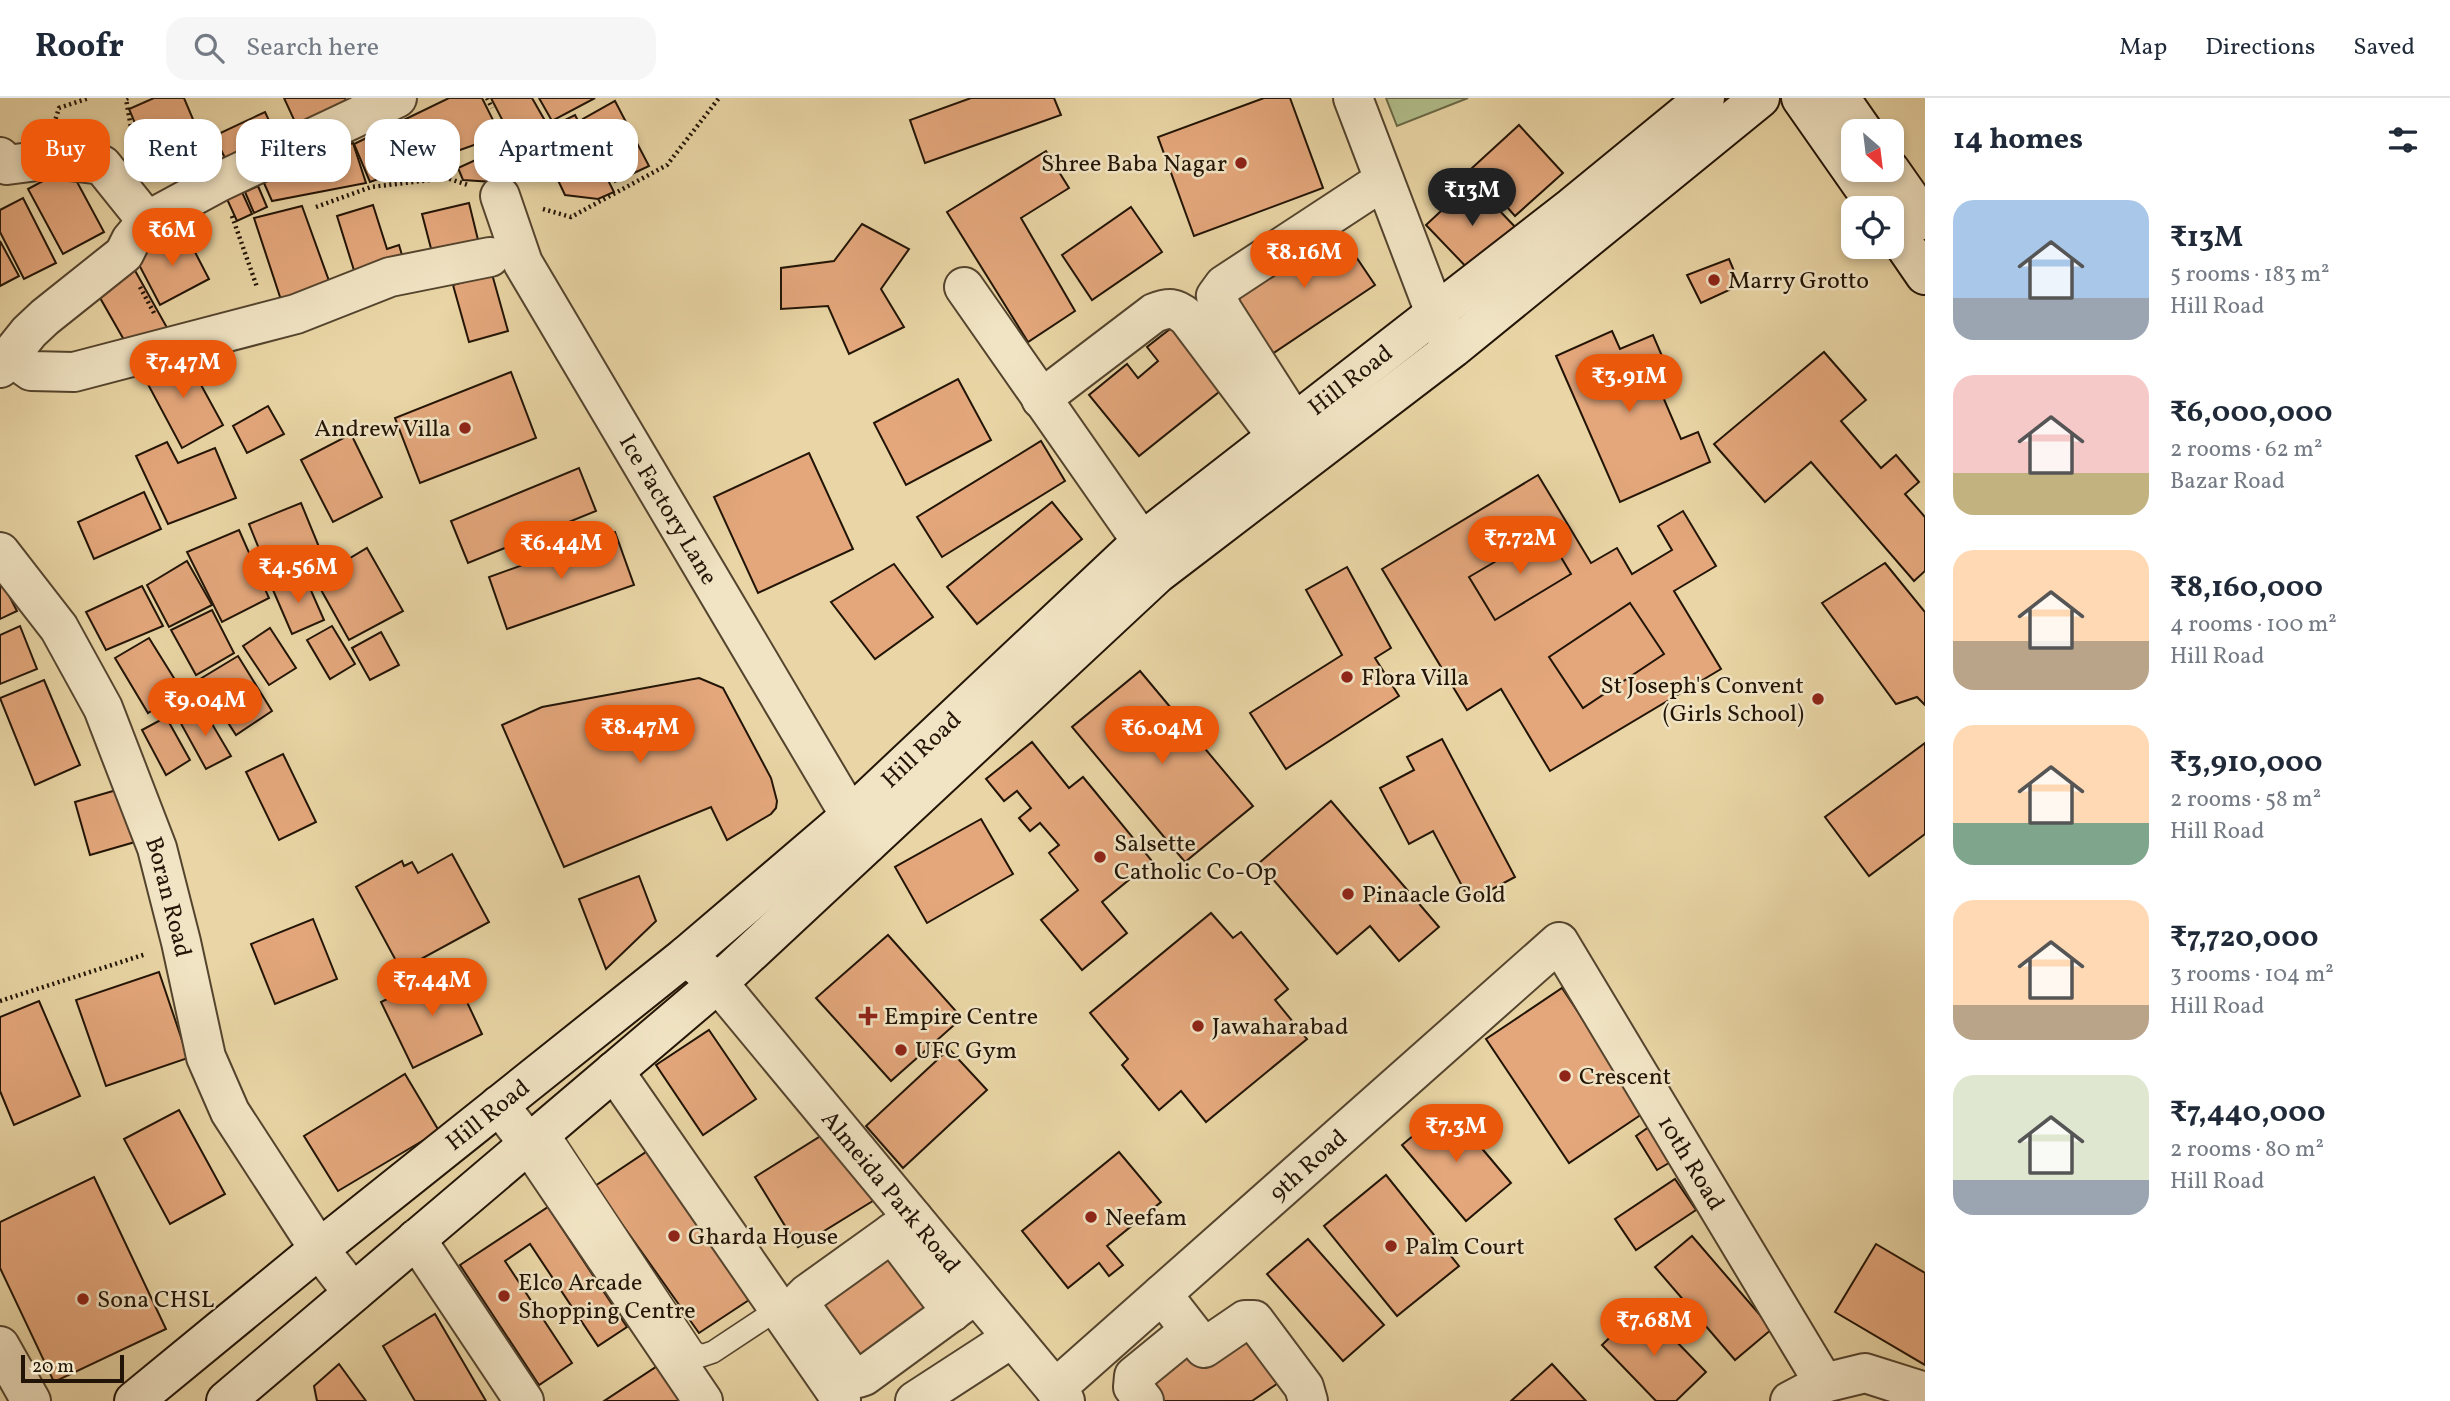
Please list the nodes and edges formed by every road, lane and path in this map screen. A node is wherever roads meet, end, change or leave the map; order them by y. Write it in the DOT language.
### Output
graph roads {
  1 [pos="397,98"];
  2 [pos="487,98"];
  3 [pos="1353,98"];
  4 [pos="1705,98"];
  5 [pos="1760,98"];
  6 [pos="1801,98"];
  7 [pos="1840,98"];
  8 [pos="492,108"];
  9 [pos="1855,119"];
  10 [pos="0,157"];
  11 [pos="1384,180"];
  12 [pos="222,181"];
  13 [pos="219,182"];
  14 [pos="1898,182"];
  15 [pos="500,196"];
  16 [pos="1870,196"];
  17 [pos="1925,220"];
  18 [pos="147,221"];
  19 [pos="1904,242"];
  20 [pos="124,254"];
  21 [pos="490,257"];
  22 [pos="1922,263"];
  23 [pos="964,287"];
  24 [pos="1435,313"];
  25 [pos="269,321"];
  26 [pos="170,345"];
  27 [pos="1452,348"];
  28 [pos="5,362"];
  29 [pos="1041,399"];
  30 [pos="1285,429"];
  31 [pos="0,552"];
  32 [pos="1151,556"];
  33 [pos="858,830"];
  34 [pos="181,942"];
  35 [pos="1559,942"];
  36 [pos="686,956"];
  37 [pos="718,983"];
  38 [pos="0,1001"];
  39 [pos="614,1071"];
  40 [pos="499,1105"];
  41 [pos="537,1137"];
  42 [pos="902,1226"];
  43 [pos="416,1239"];
  44 [pos="318,1249"];
  45 [pos="353,1293"];
  46 [pos="1162,1294"];
  47 [pos="964,1303"];
  48 [pos="778,1309"];
  49 [pos="1189,1331"];
  50 [pos="1012,1338"];
  51 [pos="0,1346"];
  52 [pos="1824,1383"];
  53 [pos="1925,1392"];
  54 [pos="1060,1395"];
  55 [pos="841,1399"];
  56 [pos="31,1401"];
  57 [pos="134,1401"];
  58 [pos="226,1401"];
  59 [pos="524,1401"];
  60 [pos="703,1401"];
  61 [pos="915,1401"];
  62 [pos="1144,1401"];
  63 [pos="1308,1401"];
  64 [pos="1790,1401"];
  1 -- 12 [label="street"];
  2 -- 8 [label="path"];
  3 -- 11 [label="street"];
  4 -- 24 [label="street, Hill Road"];
  5 -- 27 [label="street, Hill Road"];
  6 -- 16 [label="street"];
  7 -- 9 [label="street"];
  10 -- 18 [label="street"];
  11 -- 24 [label="street"];
  11 -- 30 [label="street"];
  13 -- 18 [label="street"];
  13 -- 25 [label="path"];
  14 -- 17 [label="street"];
  15 -- 33 [label="street, Ice Factory Lane"];
  18 -- 20 [label="street"];
  19 -- 22 [label="street"];
  20 -- 26 [label="path"];
  20 -- 28 [label="street"];
  21 -- 25 [label="street"];
  23 -- 29 [label="street"];
  24 -- 27 [label="street"];
  24 -- 30 [label="street, Hill Road"];
  25 -- 26 [label="street"];
  26 -- 28 [label="street"];
  27 -- 32 [label="street, Hill Road"];
  29 -- 30 [label="street"];
  29 -- 32 [label="street"];
  30 -- 32 [label="street, Hill Road"];
  31 -- 34 [label="street, Boran Road"];
  32 -- 33 [label="street, Hill Road"];
  33 -- 36 [label="street, Hill Road"];
  33 -- 37 [label="street, Hill Road"];
  34 -- 38 [label="path"];
  34 -- 44 [label="street, Boran Road"];
  35 -- 46 [label="street, 9th Road"];
  35 -- 52 [label="street, 10th Road"];
  36 -- 37 [label="street, Almeida Park Road"];
  36 -- 40 [label="street, Hill Road"];
  37 -- 39 [label="street, Hill Road"];
  37 -- 42 [label="street, Almeida Park Road"];
  39 -- 41 [label="street, Hill Road"];
  39 -- 48 [label="street"];
  40 -- 41 [label="street"];
  40 -- 44 [label="street, Hill Road"];
  41 -- 43 [label="street, Hill Road"];
  41 -- 48 [label="lane"];
  41 -- 60 [label="street"];
  42 -- 47 [label="street, Almeida Park Road"];
  42 -- 47 [label="street"];
  43 -- 45 [label="street, Hill Road"];
  43 -- 59 [label="street"];
  44 -- 45 [label="street, Boran Road"];
  44 -- 57 [label="street, Hill Road"];
  45 -- 58 [label="street, Hill Road"];
  46 -- 49 [label="street"];
  46 -- 54 [label="street, 9th Road"];
  47 -- 50 [label="street, Almeida Park Road"];
  48 -- 55 [label="street"];
  49 -- 62 [label="street"];
  49 -- 63 [label="street"];
  50 -- 54 [label="street, Almeida Park Road"];
  50 -- 61 [label="street"];
  51 -- 56 [label="street"];
  52 -- 53 [label="street"];
  52 -- 64 [label="street"];
}
